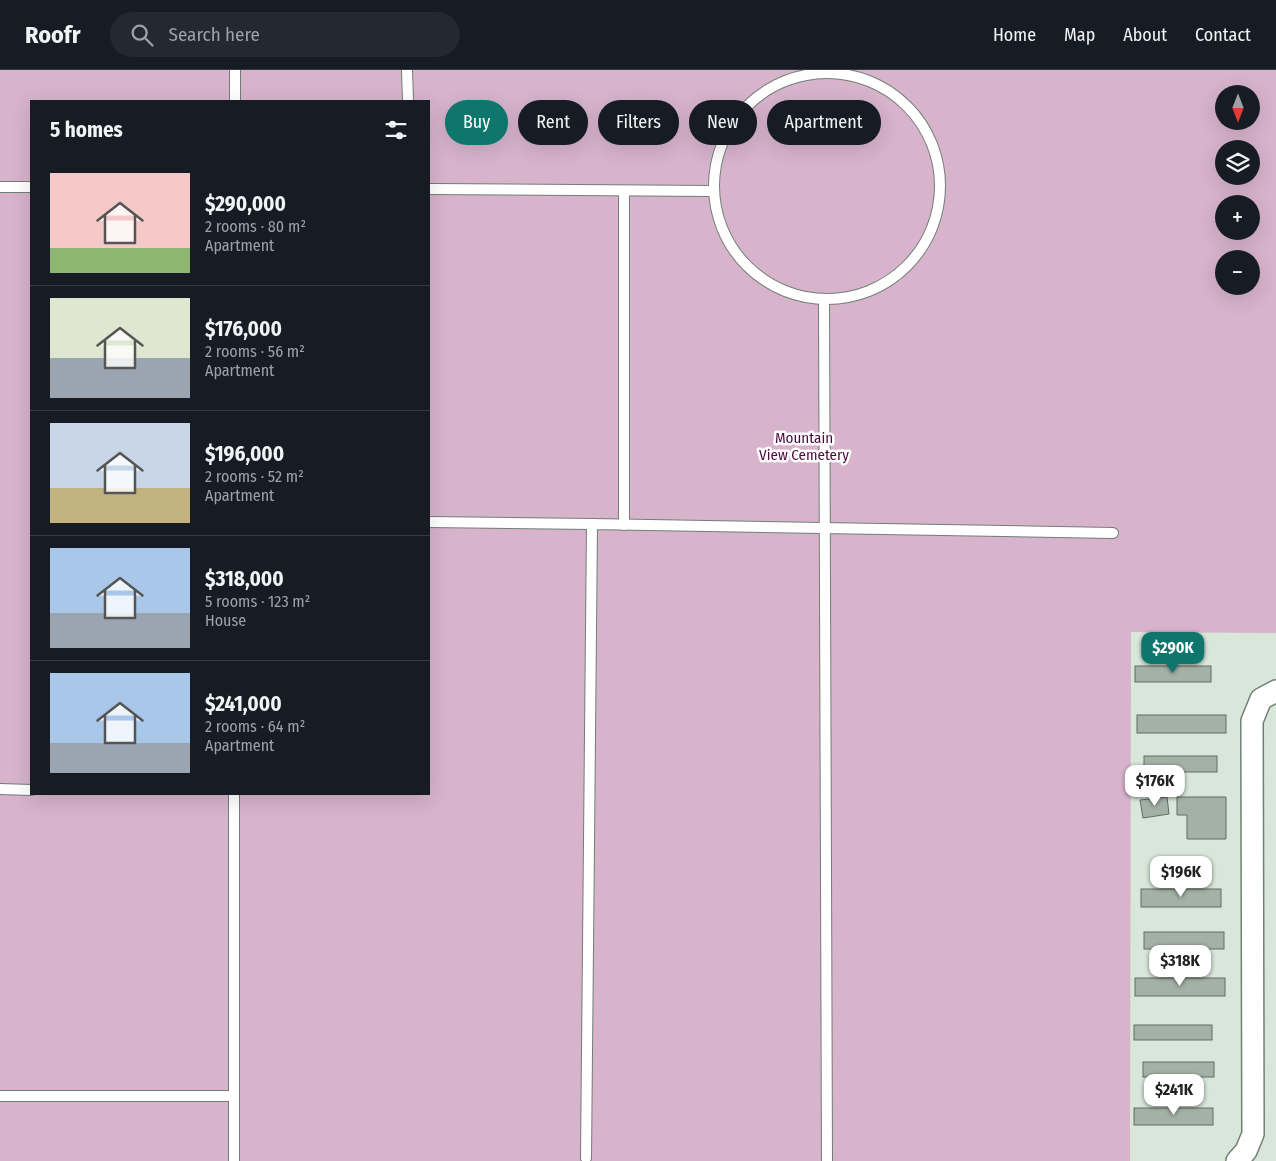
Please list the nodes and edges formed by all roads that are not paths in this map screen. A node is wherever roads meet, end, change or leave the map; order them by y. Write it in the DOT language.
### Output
graph roads {
  1 [pos="235,70"];
  2 [pos="408,70"];
  3 [pos="827,71"];
  4 [pos="235,100"];
  5 [pos="408,100"];
  6 [pos="0,187"];
  7 [pos="30,187"];
  8 [pos="430,190"];
  9 [pos="624,191"];
  10 [pos="712,191"];
  11 [pos="824,301"];
  12 [pos="430,522"];
  13 [pos="592,524"];
  14 [pos="624,525"];
  15 [pos="825,528"];
  16 [pos="1113,533"];
  17 [pos="1276,691"];
  18 [pos="0,789"];
  19 [pos="30,790"];
  20 [pos="234,795"];
  21 [pos="0,1096"];
  22 [pos="234,1096"];
  23 [pos="586,1158"];
  24 [pos="234,1161"];
  25 [pos="827,1161"];
  26 [pos="1237,1161"];
  1 -- 4 [label="lane"];
  2 -- 5 [label="lane"];
  3 -- 10 [label="lane"];
  3 -- 11 [label="lane"];
  6 -- 7 [label="lane"];
  8 -- 9 [label="lane"];
  9 -- 10 [label="lane"];
  9 -- 14 [label="lane"];
  10 -- 11 [label="lane"];
  11 -- 15 [label="lane"];
  12 -- 13 [label="lane"];
  13 -- 14 [label="lane"];
  13 -- 23 [label="lane"];
  14 -- 15 [label="lane"];
  15 -- 16 [label="lane"];
  15 -- 25 [label="lane"];
  17 -- 26 [label="street"];
  18 -- 19 [label="lane"];
  20 -- 22 [label="lane"];
  21 -- 22 [label="lane"];
  22 -- 24 [label="lane"];
}
